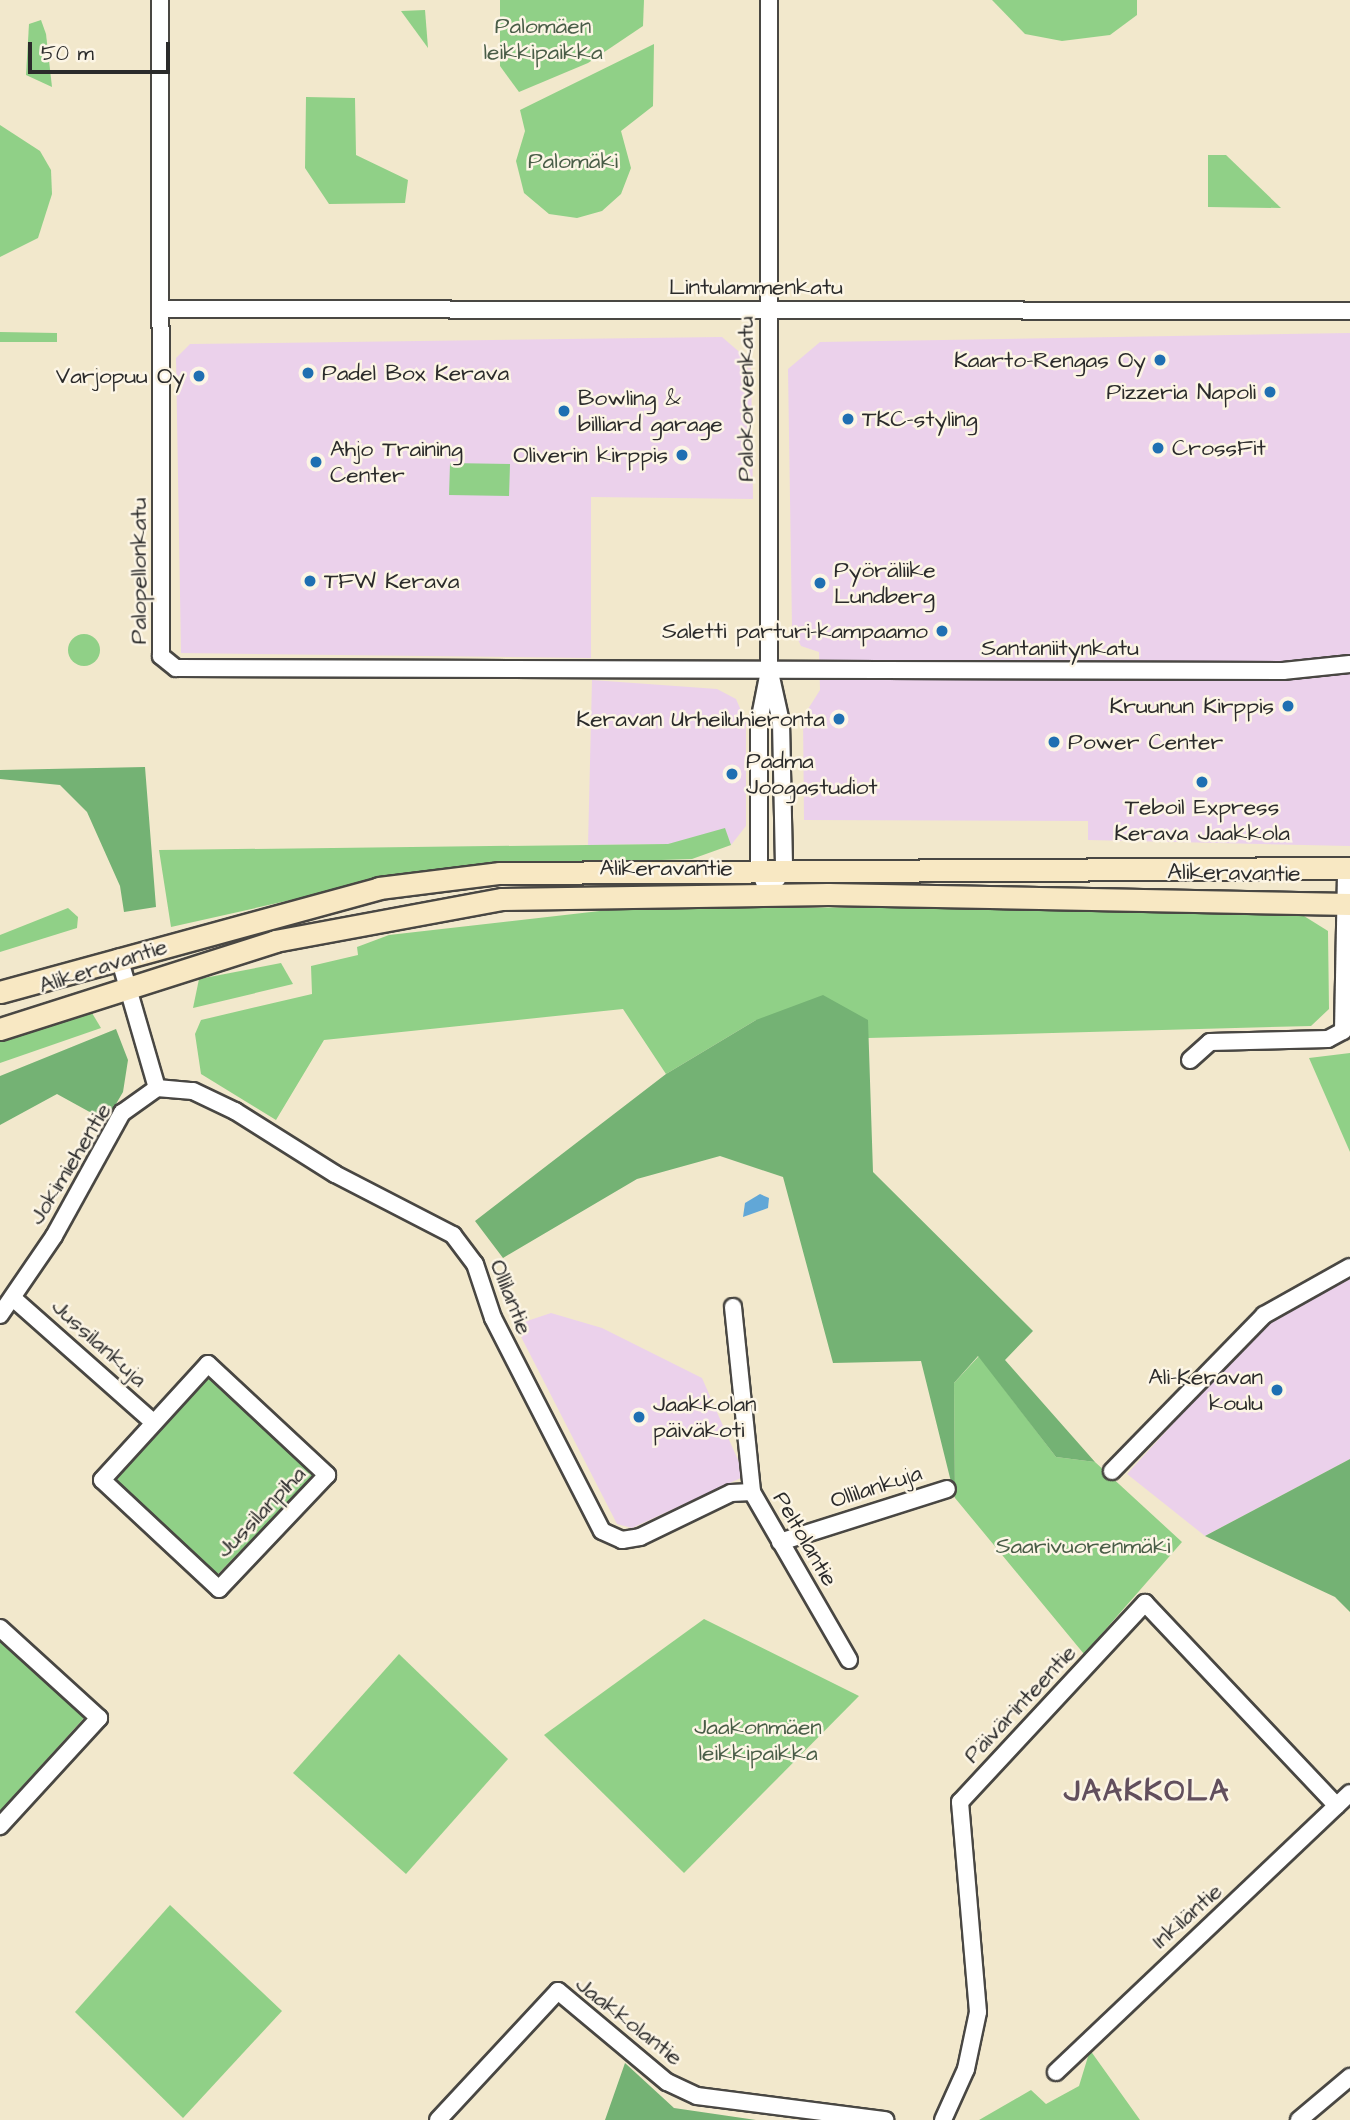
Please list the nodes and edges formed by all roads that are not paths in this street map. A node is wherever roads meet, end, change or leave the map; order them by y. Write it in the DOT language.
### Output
graph roads {
  1 [pos="160,0"];
  2 [pos="769,0"];
  3 [pos="162,309"];
  4 [pos="769,310"];
  5 [pos="1350,311"];
  6 [pos="1350,664"];
  7 [pos="769,671"];
  8 [pos="1348,868"];
  9 [pos="759,869"];
  10 [pos="784,869"];
  11 [pos="769,894"];
  12 [pos="1348,904"];
  13 [pos="119,957"];
  14 [pos="128,985"];
  15 [pos="0,992"];
  16 [pos="0,1029"];
  17 [pos="1190,1060"];
  18 [pos="158,1088"];
  19 [pos="1350,1267"];
  20 [pos="14,1299"];
  21 [pos="733,1307"];
  22 [pos="0,1315"];
  23 [pos="153,1422"];
  24 [pos="1112,1471"];
  25 [pos="947,1489"];
  26 [pos="752,1492"];
  27 [pos="780,1542"];
  28 [pos="0,1628"];
  29 [pos="849,1660"];
  30 [pos="1350,1793"];
  31 [pos="1337,1805"];
  32 [pos="0,1826"];
  33 [pos="1056,2071"];
  34 [pos="1350,2077"];
  35 [pos="438,2120"];
  36 [pos="886,2120"];
  37 [pos="943,2120"];
  38 [pos="1299,2120"];
  1 -- 3 [label="street, Palopellonkatu"];
  2 -- 4 [label="street, Palokorvenkatu"];
  3 -- 4 [label="street, Lintulammenkatu"];
  3 -- 7 [label="street, Palopellonkatu"];
  4 -- 5 [label="street, Lintulammenkatu"];
  4 -- 7 [label="street, Palokorvenkatu"];
  6 -- 7 [label="street, Santaniitynkatu"];
  7 -- 9 [label="street, Palokorvenkatu"];
  7 -- 10 [label="street, Palokorvenkatu"];
  8 -- 10 [label="main road, Alikeravantie"];
  8 -- 12 [label="street"];
  9 -- 10 [label="main road, Alikeravantie"];
  9 -- 11 [label="street, Palokorvenkatu"];
  9 -- 13 [label="main road, Alikeravantie"];
  10 -- 11 [label="street"];
  11 -- 12 [label="main road, Alikeravantie"];
  11 -- 14 [label="main road, Alikeravantie"];
  12 -- 17 [label="street"];
  13 -- 14 [label="street"];
  13 -- 15 [label="main road, Alikeravantie"];
  14 -- 16 [label="main road, Alikeravantie"];
  14 -- 18 [label="street"];
  18 -- 20 [label="street, Jokimiehentie"];
  18 -- 26 [label="street, Ollilantie"];
  19 -- 24 [label="street"];
  20 -- 22 [label="street, Jokimiehentie"];
  20 -- 23 [label="street, Jussilankuja"];
  21 -- 26 [label="street, Peltolantie"];
  23 -- 23 [label="street, Jussilanpiha"];
  25 -- 27 [label="street, Ollilankuja"];
  26 -- 27 [label="street, Peltolantie"];
  27 -- 29 [label="street, Peltolantie"];
  28 -- 32 [label="street"];
  30 -- 31 [label="street, Inkiläntie"];
  31 -- 33 [label="street, Inkiläntie"];
  31 -- 37 [label="street, Päivärinteentie"];
  34 -- 38 [label="street"];
  35 -- 36 [label="street, Jaakkolantie"];
}
